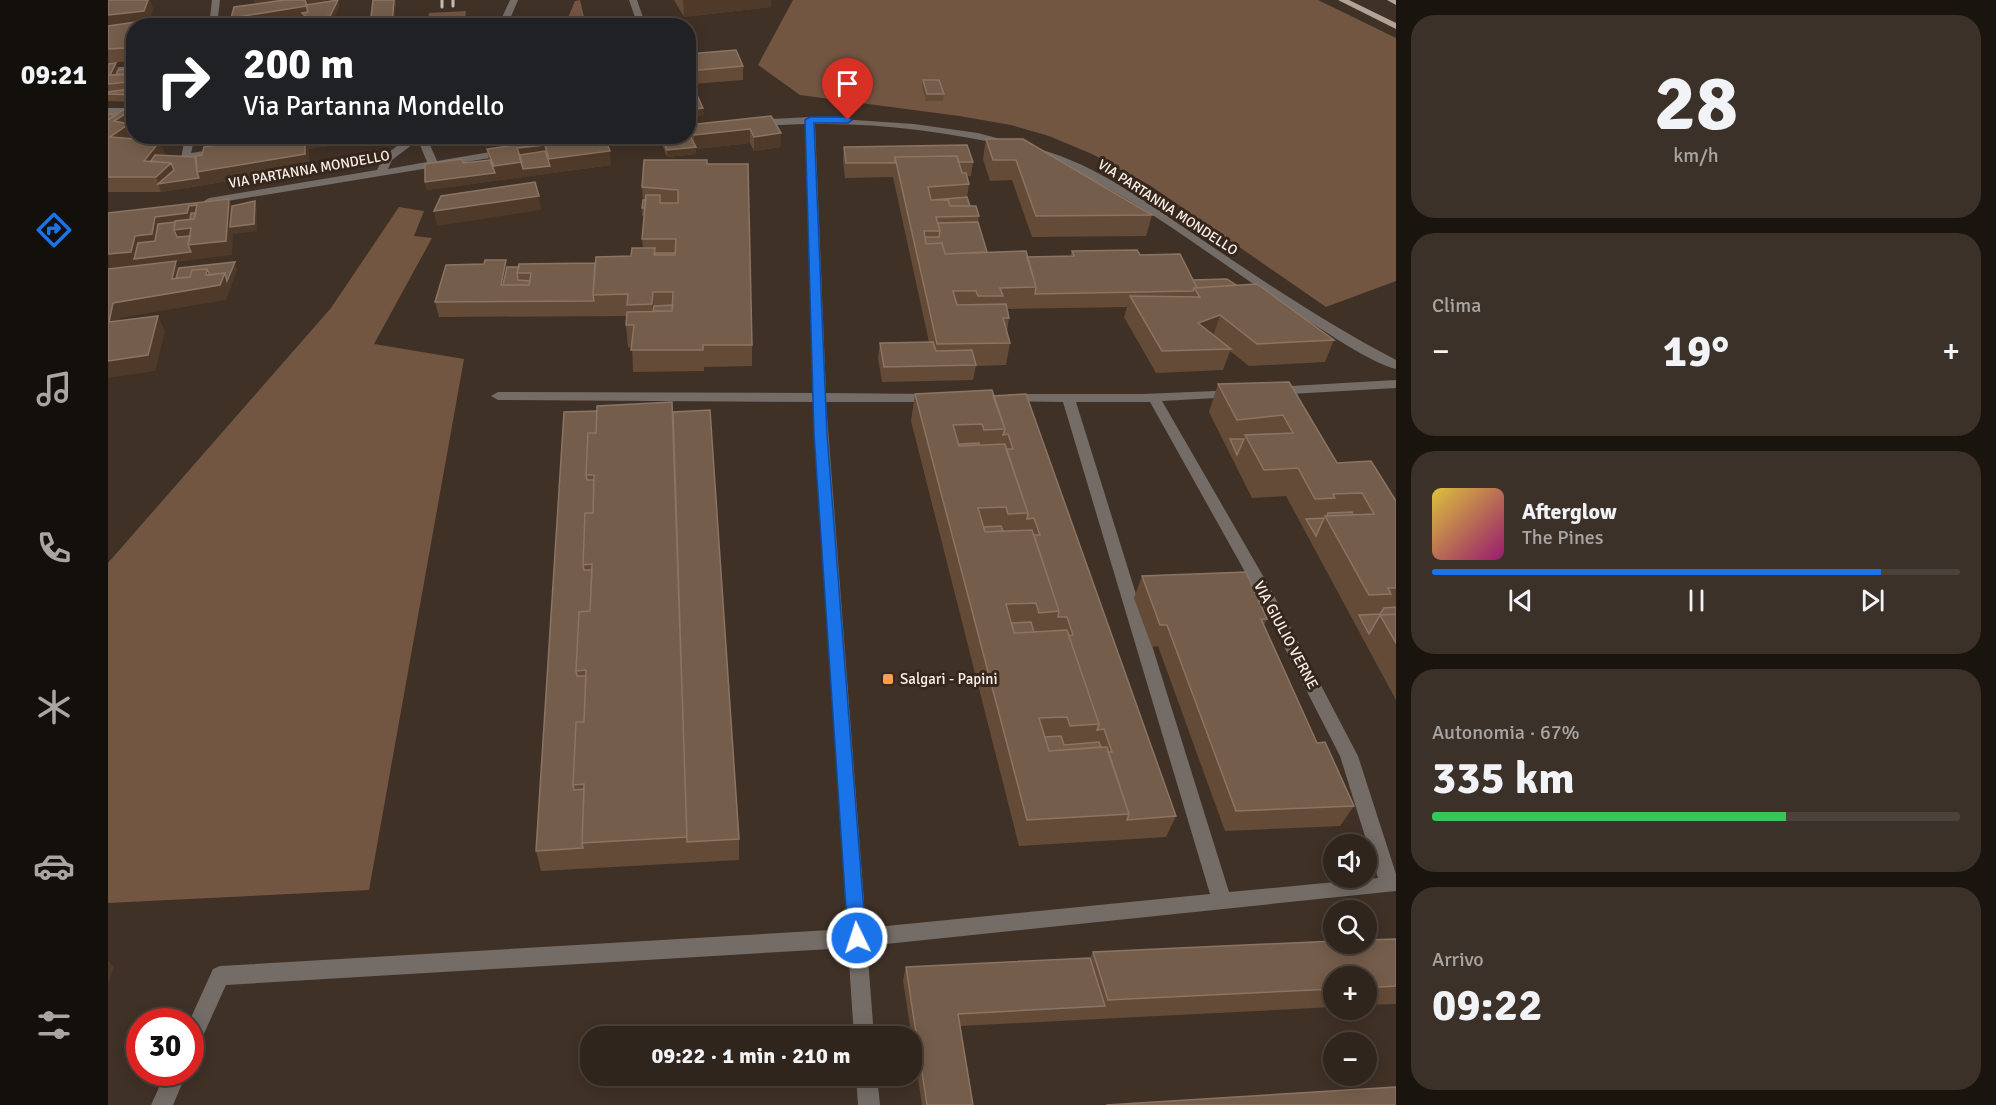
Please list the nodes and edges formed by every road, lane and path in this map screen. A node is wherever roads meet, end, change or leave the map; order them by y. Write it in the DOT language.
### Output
graph roads {
  1 [pos="216,0"];
  2 [pos="514,0"];
  3 [pos="633,0"];
  4 [pos="1342,0"];
  5 [pos="1391,0"];
  6 [pos="1396,2"];
  7 [pos="214,18"];
  8 [pos="506,18"];
  9 [pos="639,18"];
  10 [pos="1396,26"];
  11 [pos="126,70"];
  12 [pos="108,71"];
  13 [pos="108,111"];
  14 [pos="126,111"];
  15 [pos="810,120"];
  16 [pos="738,124"];
  17 [pos="188,144"];
  18 [pos="406,144"];
  19 [pos="426,144"];
  20 [pos="230,150"];
  21 [pos="515,151"];
  22 [pos="433,163"];
  23 [pos="381,172"];
  24 [pos="200,202"];
  25 [pos="1396,365"];
  26 [pos="1396,384"];
  27 [pos="498,396"];
  28 [pos="820,398"];
  29 [pos="950,398"];
  30 [pos="997,398"];
  31 [pos="1068,398"];
  32 [pos="1154,398"];
  33 [pos="1222,902"];
  34 [pos="857,938"];
  35 [pos="204,1011"];
  36 [pos="863,1026"];
  37 [pos="171,1086"];
  38 [pos="868,1086"];
  39 [pos="162,1105"];
  40 [pos="869,1105"];
  1 -- 7 [label="street"];
  2 -- 8 [label="street"];
  3 -- 9 [label="street"];
  4 -- 10 [label="main road"];
  5 -- 6 [label="main road"];
  11 -- 12 [label="street"];
  13 -- 14 [label="street"];
  15 -- 16 [label="street, VIA PARTANNA MONDELLO"];
  15 -- 25 [label="street, VIA PARTANNA MONDELLO"];
  15 -- 28 [label="street"];
  17 -- 20 [label="street"];
  18 -- 23 [label="street"];
  19 -- 22 [label="street"];
  21 -- 22 [label="street, VIA PARTANNA MONDELLO"];
  22 -- 23 [label="street, VIA PARTANNA MONDELLO"];
  23 -- 24 [label="street, VIA PARTANNA MONDELLO"];
  26 -- 32 [label="street"];
  27 -- 28 [label="street"];
  28 -- 29 [label="street"];
  28 -- 34 [label="street"];
  30 -- 31 [label="street"];
  31 -- 32 [label="street"];
  31 -- 33 [label="street"];
  32 -- 33 [label="street, VIA GIULIO VERNE"];
  33 -- 34 [label="street"];
  34 -- 35 [label="street"];
  34 -- 36 [label="street"];
  37 -- 39 [label="street"];
  38 -- 40 [label="street"];
}
